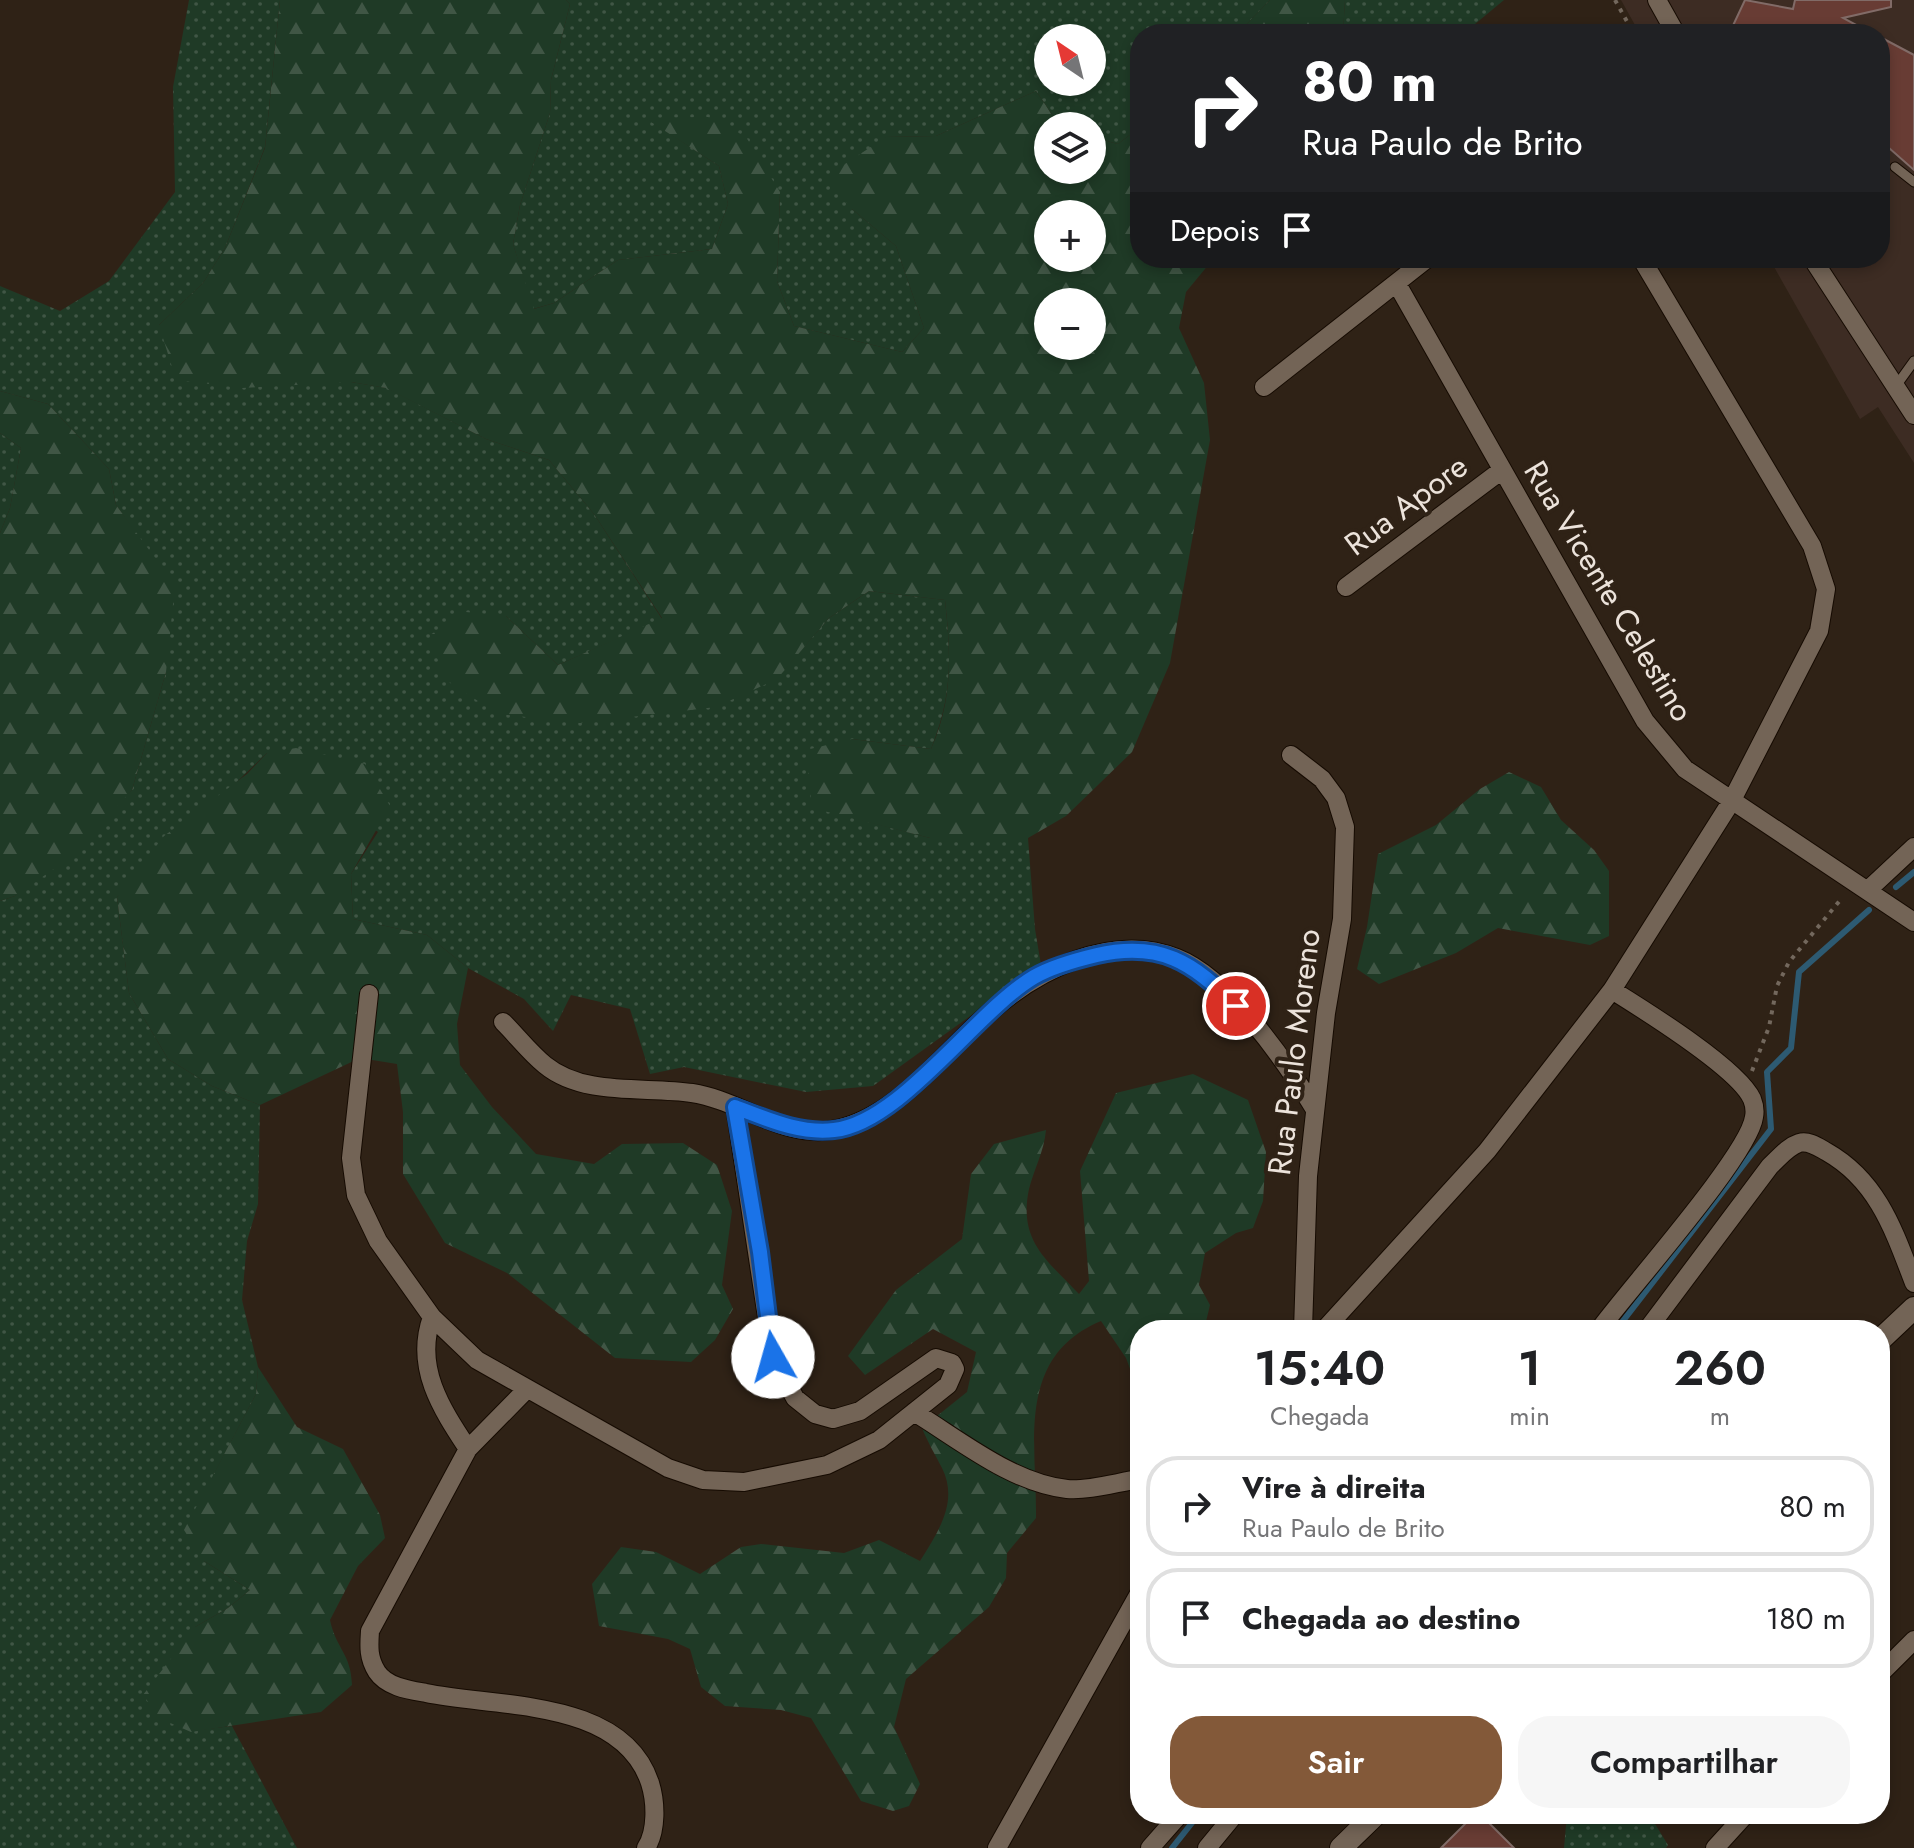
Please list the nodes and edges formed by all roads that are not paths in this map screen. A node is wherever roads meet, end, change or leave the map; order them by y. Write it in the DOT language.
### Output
graph roads {
  1 [pos="1657,0"];
  2 [pos="1670,24"];
  3 [pos="1895,167"];
  4 [pos="1914,182"];
  5 [pos="1416,268"];
  6 [pos="1647,268"];
  7 [pos="1819,268"];
  8 [pos="1397,284"];
  9 [pos="1914,361"];
  10 [pos="1896,386"];
  11 [pos="1264,387"];
  12 [pos="1914,415"];
  13 [pos="1502,470"];
  14 [pos="1346,587"];
  15 [pos="1291,755"];
  16 [pos="1731,802"];
  17 [pos="1914,847"];
  18 [pos="1863,885"];
  19 [pos="1914,922"];
  20 [pos="1612,990"];
  21 [pos="369,994"];
  22 [pos="503,1022"];
  23 [pos="735,1107"];
  24 [pos="1314,1108"];
  25 [pos="1914,1283"];
  26 [pos="1914,1308"];
  27 [pos="432,1317"];
  28 [pos="1303,1320"];
  29 [pos="1333,1320"];
  30 [pos="1607,1320"];
  31 [pos="1654,1320"];
  32 [pos="1890,1331"];
  33 [pos="527,1389"];
  34 [pos="914,1412"];
  35 [pos="468,1449"];
  36 [pos="1130,1480"];
  37 [pos="1130,1614"];
  38 [pos="1914,1640"];
  39 [pos="1890,1664"];
  40 [pos="1171,1824"];
  41 [pos="1227,1824"];
  42 [pos="1366,1824"];
  43 [pos="1737,1824"];
  44 [pos="646,1848"];
  45 [pos="997,1848"];
  46 [pos="1150,1848"];
  47 [pos="1207,1848"];
  48 [pos="1341,1848"];
  49 [pos="1715,1848"];
  1 -- 2 [label="street"];
  3 -- 4 [label="lane"];
  5 -- 8 [label="street"];
  6 -- 16 [label="street"];
  7 -- 10 [label="street"];
  8 -- 11 [label="street"];
  8 -- 13 [label="street, Rua Vicente Celestino"];
  9 -- 10 [label="lane"];
  10 -- 12 [label="street"];
  13 -- 14 [label="street, Rua Apore"];
  13 -- 16 [label="street, Rua Vicente Celestino"];
  15 -- 24 [label="street, Rua Paulo Moreno"];
  16 -- 18 [label="street, Rua Vicente Celestino"];
  16 -- 20 [label="street"];
  17 -- 18 [label="street"];
  18 -- 19 [label="street, Rua Vicente Celestino"];
  20 -- 29 [label="street"];
  20 -- 30 [label="street"];
  21 -- 27 [label="street"];
  22 -- 23 [label="street"];
  23 -- 24 [label="street"];
  23 -- 34 [label="street"];
  24 -- 28 [label="street, Rua Paulo Moreno"];
  25 -- 31 [label="street"];
  26 -- 32 [label="street"];
  27 -- 33 [label="street"];
  27 -- 35 [label="street"];
  33 -- 34 [label="street"];
  33 -- 35 [label="street"];
  34 -- 36 [label="street"];
  35 -- 44 [label="street"];
  37 -- 45 [label="street"];
  38 -- 39 [label="street"];
  40 -- 46 [label="street"];
  41 -- 47 [label="street"];
  42 -- 48 [label="street"];
  43 -- 49 [label="street"];
}
